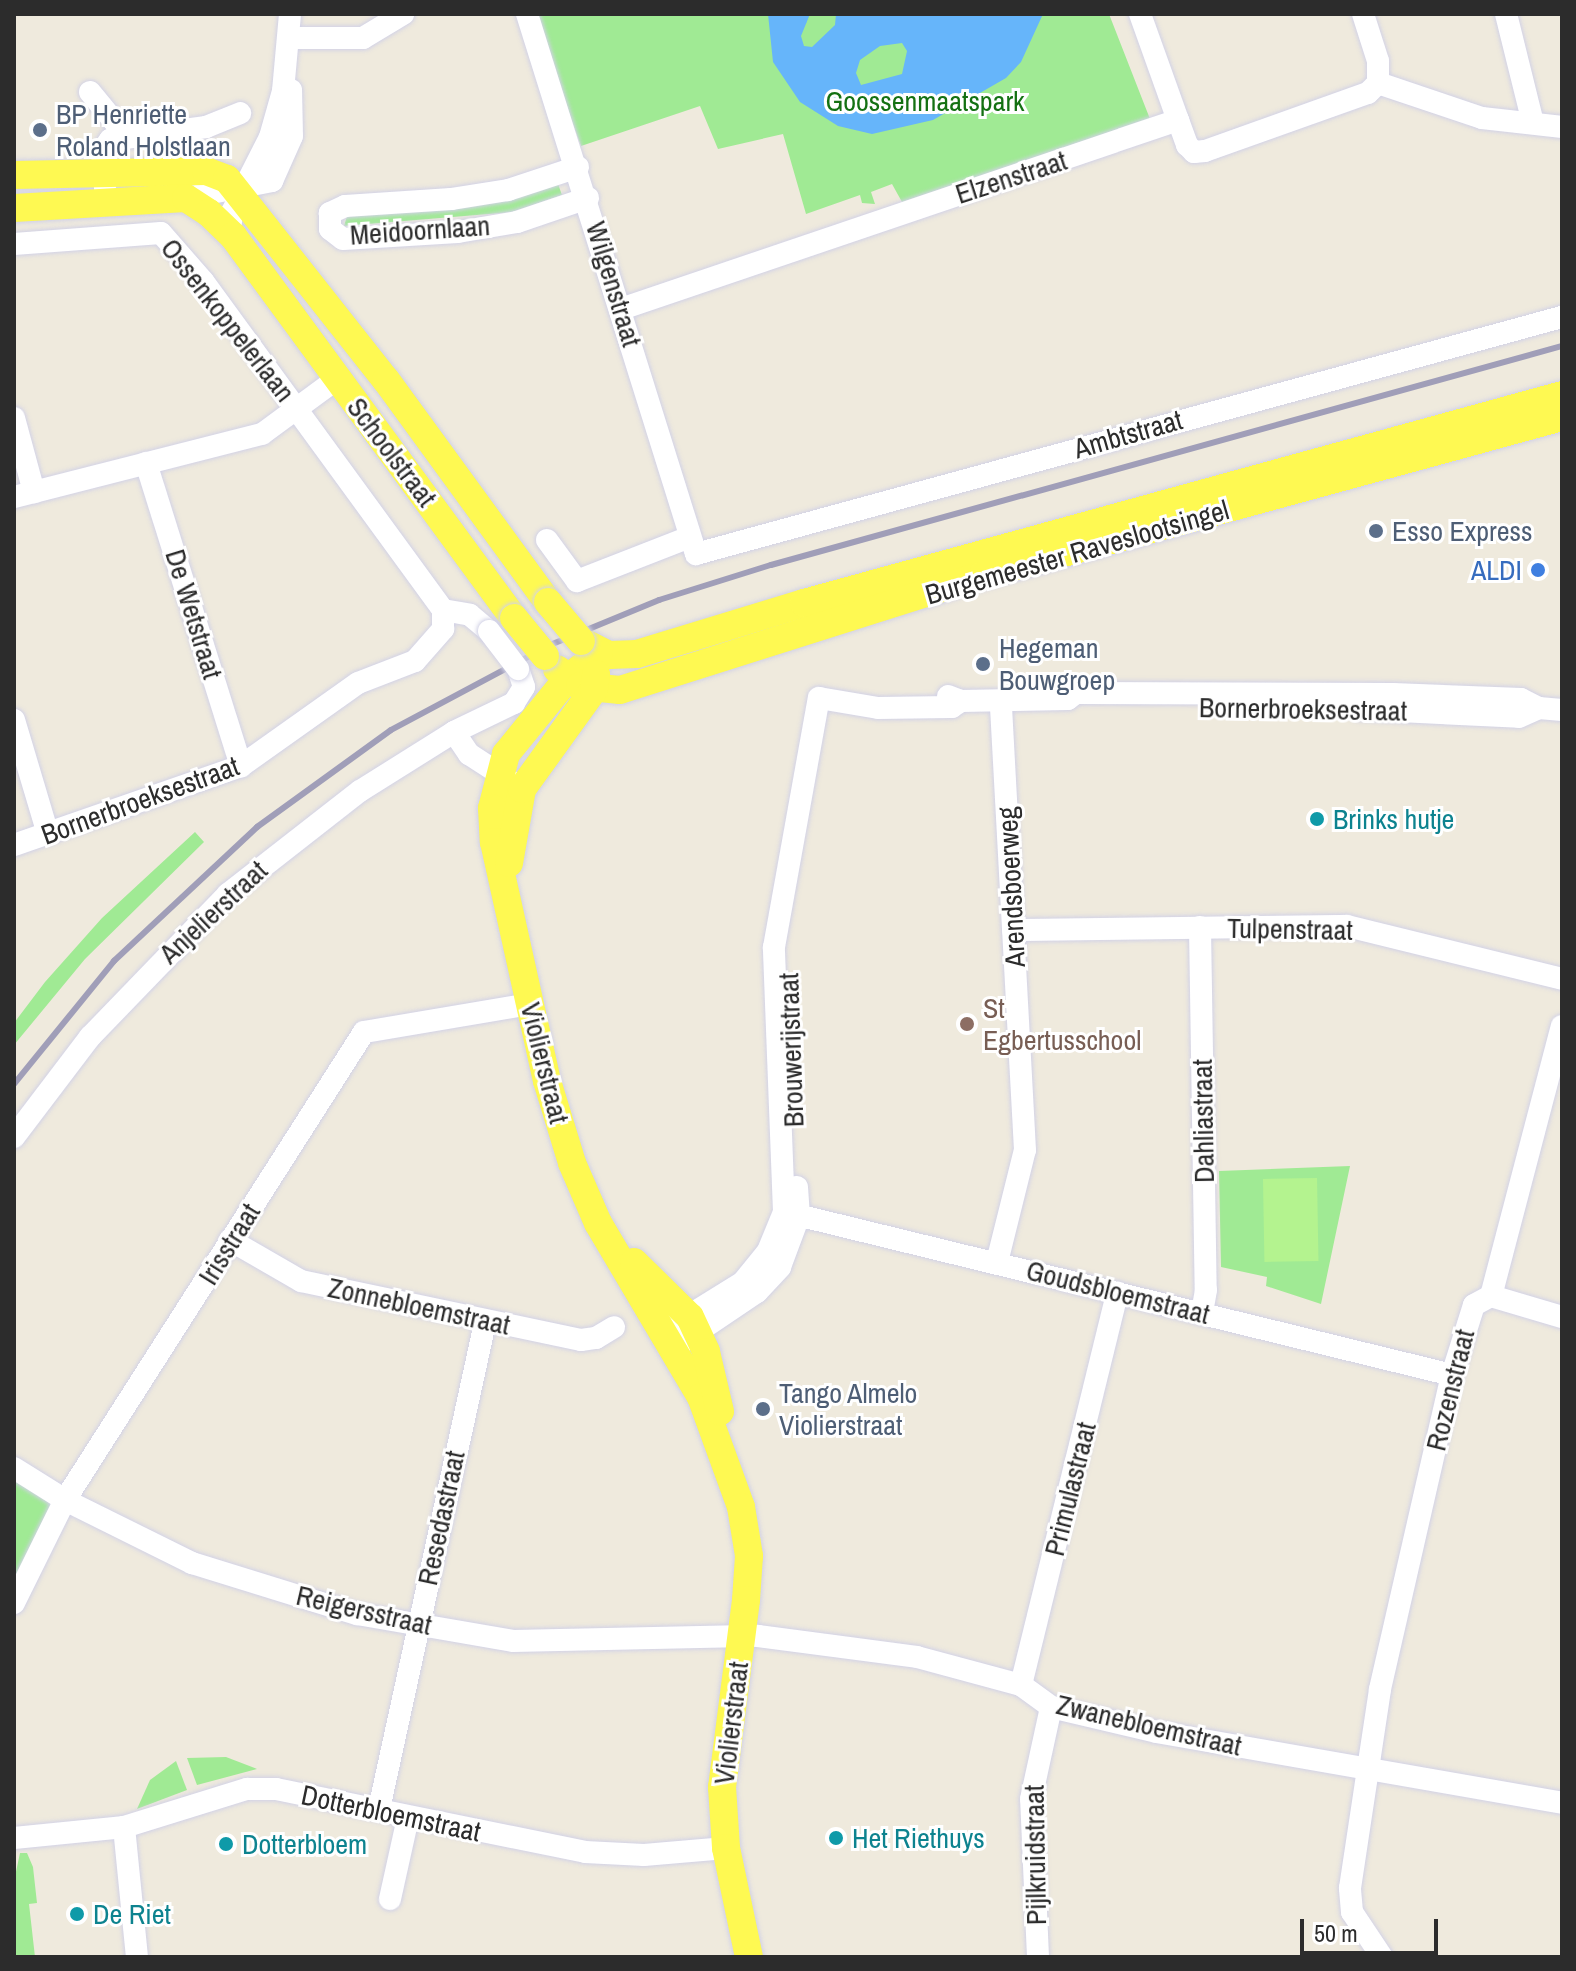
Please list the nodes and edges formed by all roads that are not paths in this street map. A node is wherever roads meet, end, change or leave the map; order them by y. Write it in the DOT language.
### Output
graph roads {
  1 [pos="290,14"];
  2 [pos="403,14"];
  3 [pos="527,14"];
  4 [pos="1140,14"];
  5 [pos="1363,14"];
  6 [pos="1506,14"];
  7 [pos="288,46"];
  8 [pos="1378,83"];
  9 [pos="90,92"];
  10 [pos="240,113"];
  11 [pos="1178,120"];
  12 [pos="1533,123"];
  13 [pos="1562,127"];
  14 [pos="127,137"];
  15 [pos="578,167"];
  16 [pos="104,172"];
  17 [pos="14,175"];
  18 [pos="240,191"];
  19 [pos="186,198"];
  20 [pos="588,198"];
  21 [pos="106,201"];
  22 [pos="14,208"];
  23 [pos="230,233"];
  24 [pos="14,244"];
  25 [pos="621,309"];
  26 [pos="1562,317"];
  27 [pos="337,379"];
  28 [pos="1562,395"];
  29 [pos="299,410"];
  30 [pos="1562,417"];
  31 [pos="14,418"];
  32 [pos="146,463"];
  33 [pos="24,495"];
  34 [pos="547,540"];
  35 [pos="693,545"];
  36 [pos="443,610"];
  37 [pos="590,647"];
  38 [pos="567,679"];
  39 [pos="594,689"];
  40 [pos="835,700"];
  41 [pos="1001,701"];
  42 [pos="1562,710"];
  43 [pos="14,720"];
  44 [pos="454,732"];
  45 [pos="241,766"];
  46 [pos="498,772"];
  47 [pos="522,789"];
  48 [pos="48,834"];
  49 [pos="14,845"];
  50 [pos="509,898"];
  51 [pos="1200,927"];
  52 [pos="1013,930"];
  53 [pos="1562,979"];
  54 [pos="529,1004"];
  55 [pos="1562,1026"];
  56 [pos="14,1137"];
  57 [pos="792,1214"];
  58 [pos="230,1240"];
  59 [pos="997,1262"];
  60 [pos="1117,1293"];
  61 [pos="1491,1296"];
  62 [pos="1202,1313"];
  63 [pos="1562,1317"];
  64 [pos="485,1321"];
  65 [pos="614,1327"];
  66 [pos="681,1332"];
  67 [pos="1452,1375"];
  68 [pos="14,1468"];
  69 [pos="65,1500"];
  70 [pos="14,1603"];
  71 [pos="418,1623"];
  72 [pos="741,1638"];
  73 [pos="1021,1685"];
  74 [pos="1051,1707"];
  75 [pos="1367,1768"];
  76 [pos="1562,1803"];
  77 [pos="379,1809"];
  78 [pos="408,1818"];
  79 [pos="124,1827"];
  80 [pos="14,1838"];
  81 [pos="726,1848"];
  82 [pos="390,1899"];
  83 [pos="137,1957"];
  84 [pos="749,1957"];
  85 [pos="1038,1957"];
  86 [pos="1382,1957"];
  1 -- 7 [label="street"];
  2 -- 7 [label="street"];
  3 -- 15 [label="street, Wilgenstraat"];
  4 -- 11 [label="street"];
  5 -- 8 [label="street"];
  6 -- 12 [label="street"];
  7 -- 18 [label="street"];
  8 -- 11 [label="street"];
  8 -- 12 [label="street"];
  9 -- 14 [label="street"];
  10 -- 14 [label="street"];
  11 -- 25 [label="street, Elzenstraat"];
  12 -- 13 [label="street"];
  14 -- 16 [label="street"];
  15 -- 20 [label="street, Wilgenstraat"];
  15 -- 20 [label="street, Meidoornlaan"];
  16 -- 17 [label="main road"];
  16 -- 18 [label="main road"];
  16 -- 21 [label="street"];
  18 -- 19 [label="street"];
  18 -- 23 [label="street"];
  18 -- 37 [label="main road, Schoolstraat, bridge"];
  19 -- 21 [label="main road"];
  19 -- 23 [label="main road, Schoolstraat"];
  20 -- 25 [label="street, Wilgenstraat"];
  21 -- 22 [label="main road"];
  23 -- 27 [label="main road, Schoolstraat"];
  24 -- 29 [label="street, Ossenkoppelerlaan"];
  25 -- 35 [label="street, Wilgenstraat"];
  26 -- 35 [label="street, Ambtstraat"];
  27 -- 29 [label="street"];
  27 -- 38 [label="main road, Schoolstraat, bridge"];
  28 -- 37 [label="main road, Burgemeester Raveslootsingel"];
  29 -- 32 [label="street"];
  29 -- 36 [label="street, Schoolstraat"];
  30 -- 39 [label="main road, Burgemeester Raveslootsingel"];
  31 -- 33 [label="street"];
  32 -- 33 [label="street"];
  32 -- 45 [label="street, De Wetstraat"];
  34 -- 35 [label="street, Ambtstraat"];
  36 -- 44 [label="street, Anjelierstraat, bridge"];
  36 -- 45 [label="street, Bornerbroeksestraat"];
  37 -- 38 [label="main road, Violierstraat"];
  37 -- 39 [label="main road, Violierstraat"];
  38 -- 39 [label="main road, Schoolstraat"];
  38 -- 46 [label="main road, Violierstraat"];
  39 -- 47 [label="main road, Violierstraat"];
  40 -- 41 [label="street, Bornerbroeksestraat"];
  40 -- 57 [label="street, Brouwerijstraat"];
  41 -- 42 [label="street, Bornerbroeksestraat"];
  41 -- 52 [label="street, Arendsboerweg"];
  43 -- 48 [label="street"];
  44 -- 46 [label="street"];
  44 -- 56 [label="street, Anjelierstraat"];
  45 -- 48 [label="street, Bornerbroeksestraat"];
  46 -- 47 [label="street"];
  46 -- 50 [label="main road, Violierstraat"];
  47 -- 50 [label="main road, Violierstraat"];
  48 -- 49 [label="street, Bornerbroeksestraat"];
  50 -- 54 [label="main road, Violierstraat"];
  51 -- 52 [label="street, Tulpenstraat"];
  51 -- 53 [label="street, Tulpenstraat"];
  51 -- 62 [label="street, Dahliastraat"];
  52 -- 59 [label="street, Arendsboerweg"];
  54 -- 58 [label="street, Irisstraat"];
  54 -- 66 [label="main road, Violierstraat"];
  55 -- 61 [label="street, Rozenstraat"];
  57 -- 59 [label="street, Goudsbloemstraat"];
  57 -- 66 [label="street, Brouwerijstraat"];
  58 -- 64 [label="street, Zonnebloemstraat"];
  58 -- 69 [label="street, Irisstraat"];
  59 -- 60 [label="street, Goudsbloemstraat"];
  60 -- 62 [label="street, Goudsbloemstraat"];
  60 -- 73 [label="street, Primulastraat"];
  61 -- 63 [label="street"];
  61 -- 67 [label="street, Rozenstraat"];
  62 -- 67 [label="street, Goudsbloemstraat"];
  64 -- 65 [label="street, Zonnebloemstraat"];
  64 -- 71 [label="street, Resedastraat"];
  66 -- 72 [label="main road, Violierstraat"];
  67 -- 75 [label="street, Rozenstraat"];
  68 -- 69 [label="street, Reigersstraat"];
  69 -- 70 [label="street, Irisstraat"];
  69 -- 71 [label="street, Reigersstraat"];
  71 -- 72 [label="street, Reigersstraat"];
  71 -- 77 [label="street, Resedastraat"];
  72 -- 73 [label="street, Zwanebloemstraat"];
  72 -- 81 [label="main road, Violierstraat"];
  73 -- 74 [label="street, Zwanebloemstraat"];
  74 -- 75 [label="street, Zwanebloemstraat"];
  74 -- 85 [label="street, Pijlkruidstraat"];
  75 -- 76 [label="street, Zwanebloemstraat"];
  75 -- 86 [label="street, Rozenstraat"];
  77 -- 78 [label="street, Dotterbloemstraat"];
  77 -- 79 [label="street, Dotterbloemstraat"];
  78 -- 81 [label="street, Dotterbloemstraat"];
  78 -- 82 [label="street"];
  79 -- 80 [label="street, Dotterbloemstraat"];
  79 -- 83 [label="street"];
  81 -- 84 [label="main road, Violierstraat"];
}
